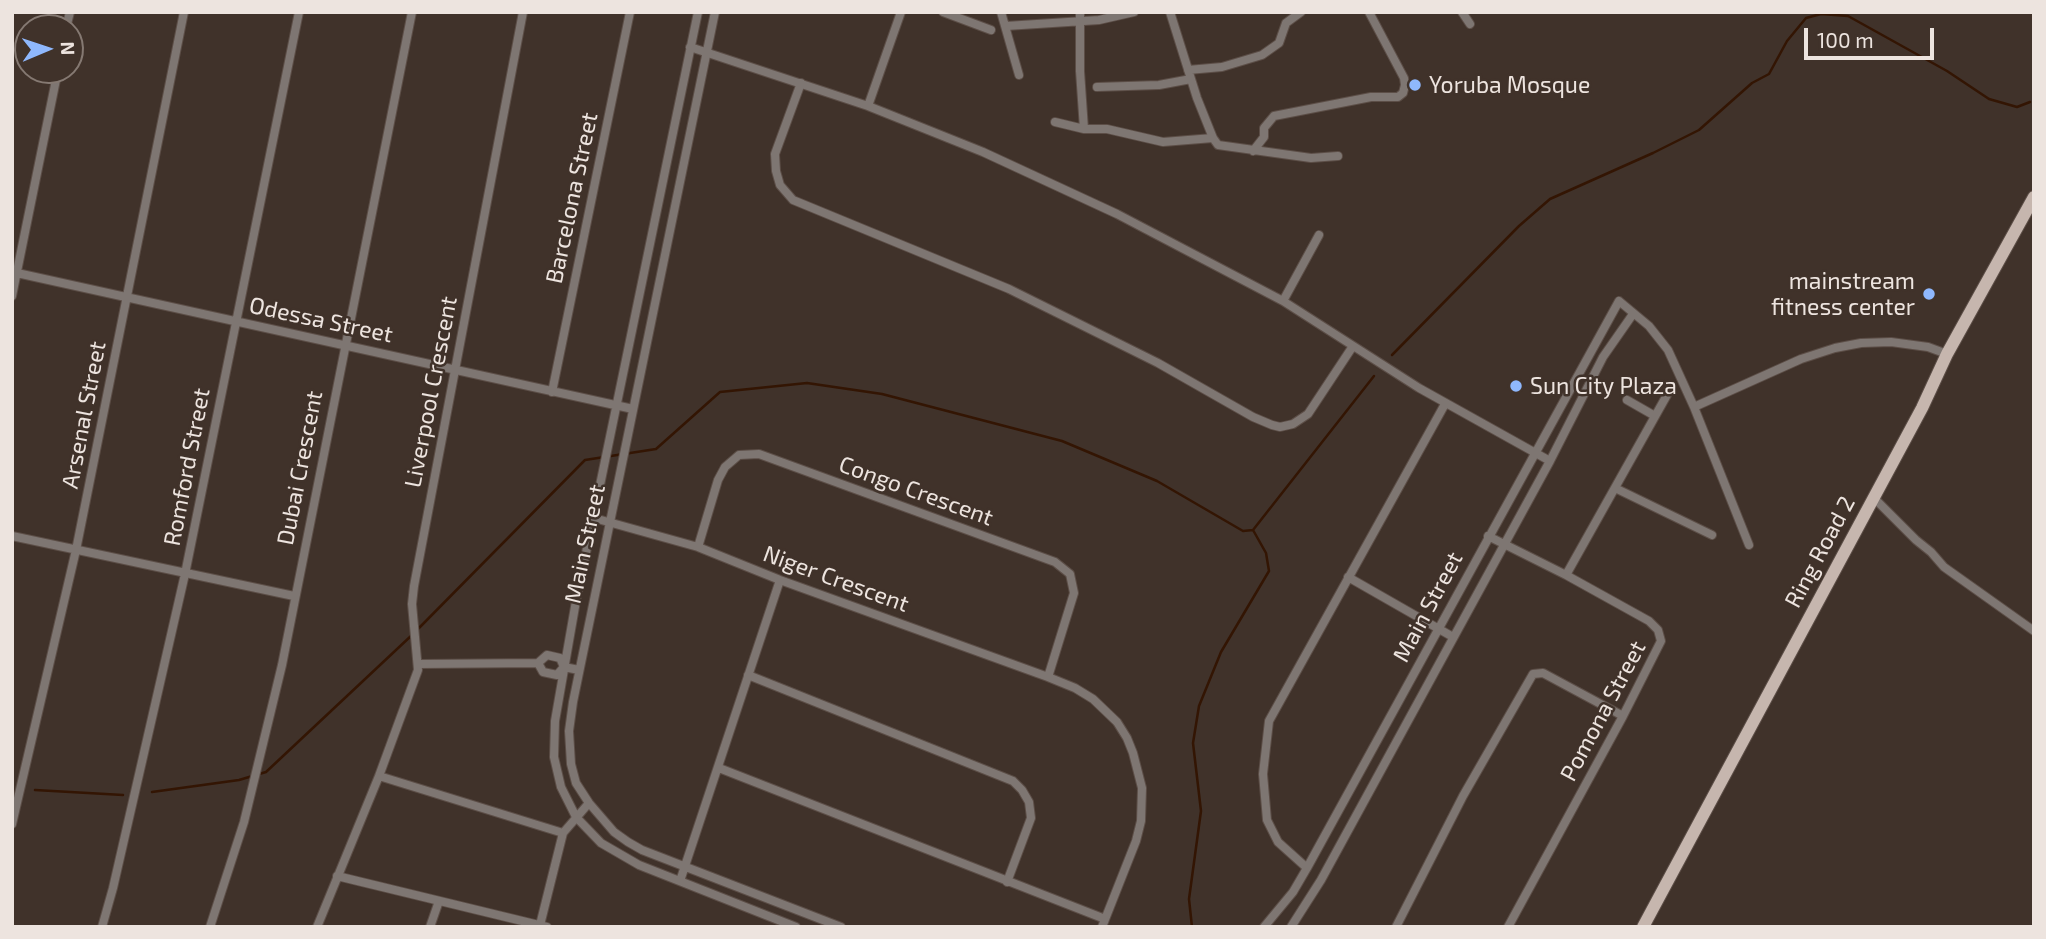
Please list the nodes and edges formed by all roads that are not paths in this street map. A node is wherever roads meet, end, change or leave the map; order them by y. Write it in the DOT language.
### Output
graph roads {
  1 [pos="184,12"];
  2 [pos="299,12"];
  3 [pos="412,12"];
  4 [pos="523,12"];
  5 [pos="630,12"];
  6 [pos="698,12"];
  7 [pos="715,12"];
  8 [pos="901,12"];
  9 [pos="943,12"];
  10 [pos="1001,12"];
  11 [pos="1134,12"];
  12 [pos="1170,12"];
  13 [pos="1301,12"];
  14 [pos="1369,12"];
  15 [pos="1462,12"];
  16 [pos="1080,17"];
  17 [pos="1470,24"];
  18 [pos="1006,26"];
  19 [pos="991,30"];
  20 [pos="690,47"];
  21 [pos="708,51"];
  22 [pos="1189,74"];
  23 [pos="1018,75"];
  24 [pos="801,83"];
  25 [pos="55,84"];
  26 [pos="1097,87"];
  27 [pos="868,106"];
  28 [pos="1055,122"];
  29 [pos="1084,129"];
  30 [pos="1213,138"];
  31 [pos="1253,151"];
  32 [pos="1338,156"];
  33 [pos="2034,197"];
  34 [pos="1319,234"];
  35 [pos="17,273"];
  36 [pos="12,296"];
  37 [pos="127,299"];
  38 [pos="1283,301"];
  39 [pos="1633,314"];
  40 [pos="236,321"];
  41 [pos="345,344"];
  42 [pos="1353,346"];
  43 [pos="1591,350"];
  44 [pos="1947,354"];
  45 [pos="1603,357"];
  46 [pos="455,368"];
  47 [pos="552,392"];
  48 [pos="1667,395"];
  49 [pos="1627,400"];
  50 [pos="1445,404"];
  51 [pos="617,406"];
  52 [pos="1694,407"];
  53 [pos="1558,408"];
  54 [pos="633,410"];
  55 [pos="1573,416"];
  56 [pos="1655,416"];
  57 [pos="1535,452"];
  58 [pos="1550,461"];
  59 [pos="1615,488"];
  60 [pos="1873,497"];
  61 [pos="594,518"];
  62 [pos="609,522"];
  63 [pos="1712,535"];
  64 [pos="12,536"];
  65 [pos="1488,536"];
  66 [pos="1504,544"];
  67 [pos="1749,545"];
  68 [pos="698,547"];
  69 [pos="76,550"];
  70 [pos="185,574"];
  71 [pos="1566,575"];
  72 [pos="1348,577"];
  73 [pos="780,580"];
  74 [pos="294,596"];
  75 [pos="1439,629"];
  76 [pos="2034,631"];
  77 [pos="1453,637"];
  78 [pos="418,664"];
  79 [pos="564,667"];
  80 [pos="579,670"];
  81 [pos="748,675"];
  82 [pos="1048,677"];
  83 [pos="1623,716"];
  84 [pos="719,768"];
  85 [pos="379,776"];
  86 [pos="589,803"];
  87 [pos="576,817"];
  88 [pos="12,824"];
  89 [pos="563,833"];
  90 [pos="686,867"];
  91 [pos="1307,868"];
  92 [pos="337,876"];
  93 [pos="680,881"];
  94 [pos="1007,882"];
  95 [pos="439,901"];
  96 [pos="1103,923"];
  97 [pos="544,926"];
  98 [pos="1292,926"];
  99 [pos="102,927"];
  100 [pos="210,927"];
  101 [pos="317,927"];
  102 [pos="430,927"];
  103 [pos="796,927"];
  104 [pos="841,927"];
  105 [pos="1264,927"];
  106 [pos="1396,927"];
  107 [pos="1508,927"];
  108 [pos="1643,927"];
  1 -- 37 [label="street, Arsenal Street"];
  2 -- 40 [label="street, Romford Street"];
  3 -- 41 [label="street, Dubai Crescent"];
  4 -- 46 [label="street, Liverpool Crescent"];
  5 -- 47 [label="street, Barcelona Street"];
  6 -- 20 [label="street, Main Street"];
  7 -- 21 [label="street, Main Street"];
  8 -- 27 [label="street"];
  9 -- 19 [label="street"];
  10 -- 18 [label="street"];
  11 -- 16 [label="street"];
  12 -- 22 [label="street"];
  13 -- 22 [label="street"];
  14 -- 31 [label="street"];
  15 -- 17 [label="street"];
  16 -- 18 [label="street"];
  16 -- 29 [label="street"];
  18 -- 23 [label="street"];
  20 -- 21 [label="street"];
  20 -- 51 [label="street, Main Street"];
  21 -- 24 [label="street"];
  21 -- 54 [label="street, Main Street"];
  22 -- 26 [label="street"];
  22 -- 30 [label="street"];
  24 -- 27 [label="street"];
  24 -- 42 [label="street"];
  25 -- 35 [label="street"];
  27 -- 38 [label="street"];
  28 -- 29 [label="street"];
  29 -- 30 [label="street"];
  30 -- 31 [label="street"];
  31 -- 32 [label="street"];
  33 -- 44 [label="main road, Ring Road 2"];
  34 -- 38 [label="street"];
  35 -- 36 [label="street"];
  35 -- 37 [label="street, Odessa Street"];
  37 -- 40 [label="street, Odessa Street"];
  37 -- 69 [label="street, Arsenal Street"];
  38 -- 42 [label="street"];
  39 -- 43 [label="street, Main Street"];
  39 -- 45 [label="street, Main Street"];
  39 -- 52 [label="street"];
  40 -- 41 [label="street, Odessa Street"];
  40 -- 70 [label="street, Romford Street"];
  41 -- 46 [label="street, Odessa Street"];
  41 -- 74 [label="street, Dubai Crescent"];
  42 -- 50 [label="street"];
  43 -- 45 [label="street"];
  43 -- 53 [label="street, Main Street"];
  44 -- 52 [label="street"];
  44 -- 60 [label="main road, Ring Road 2"];
  45 -- 55 [label="street, Main Street"];
  46 -- 47 [label="street, Odessa Street"];
  46 -- 78 [label="street, Liverpool Crescent"];
  47 -- 51 [label="street, Odessa Street"];
  48 -- 56 [label="street"];
  49 -- 56 [label="street"];
  50 -- 57 [label="street"];
  50 -- 72 [label="street"];
  51 -- 54 [label="street, Odessa Street"];
  51 -- 61 [label="street, Main Street"];
  52 -- 67 [label="street"];
  53 -- 55 [label="street"];
  53 -- 57 [label="street, Main Street"];
  54 -- 62 [label="street, Main Street"];
  55 -- 58 [label="street, Main Street"];
  56 -- 59 [label="street"];
  57 -- 58 [label="street"];
  57 -- 65 [label="street, Main Street"];
  58 -- 66 [label="street, Main Street"];
  59 -- 63 [label="street"];
  59 -- 71 [label="street"];
  60 -- 76 [label="street"];
  60 -- 108 [label="main road, Ring Road 2"];
  61 -- 62 [label="street, Niger Crescent"];
  61 -- 79 [label="street, Main Street"];
  62 -- 68 [label="street, Niger Crescent"];
  62 -- 80 [label="street, Main Street"];
  64 -- 69 [label="street"];
  65 -- 66 [label="street, Pomona Street"];
  65 -- 75 [label="street, Main Street"];
  66 -- 71 [label="street, Pomona Street"];
  66 -- 77 [label="street, Main Street"];
  68 -- 73 [label="street, Niger Crescent"];
  68 -- 82 [label="street, Congo Crescent"];
  69 -- 70 [label="street"];
  69 -- 88 [label="street, Arsenal Street"];
  70 -- 74 [label="street"];
  70 -- 99 [label="street, Romford Street"];
  71 -- 83 [label="street, Pomona Street"];
  72 -- 75 [label="street"];
  72 -- 91 [label="street"];
  73 -- 81 [label="street"];
  73 -- 82 [label="street, Niger Crescent"];
  74 -- 100 [label="street, Dubai Crescent"];
  75 -- 77 [label="street"];
  75 -- 91 [label="street, Main Street"];
  77 -- 98 [label="street, Main Street"];
  78 -- 79 [label="street"];
  78 -- 85 [label="street, Liverpool Crescent"];
  79 -- 80 [label="street"];
  79 -- 87 [label="street, Main Street"];
  80 -- 86 [label="street, Main Street"];
  81 -- 84 [label="street"];
  81 -- 94 [label="street"];
  82 -- 96 [label="street, Niger Crescent"];
  83 -- 106 [label="street"];
  83 -- 107 [label="street, Pomona Street"];
  84 -- 90 [label="street"];
  84 -- 94 [label="street"];
  85 -- 89 [label="street"];
  85 -- 92 [label="street, Liverpool Crescent"];
  86 -- 87 [label="street"];
  86 -- 90 [label="street, Main Street"];
  87 -- 89 [label="street"];
  87 -- 93 [label="street, Main Street"];
  89 -- 97 [label="street"];
  90 -- 93 [label="street"];
  90 -- 104 [label="street, Main Street"];
  91 -- 105 [label="street, Main Street"];
  92 -- 95 [label="street"];
  92 -- 101 [label="street, Liverpool Crescent"];
  93 -- 103 [label="street, Main Street"];
  94 -- 96 [label="street"];
  95 -- 97 [label="street"];
  95 -- 102 [label="street"];
}
